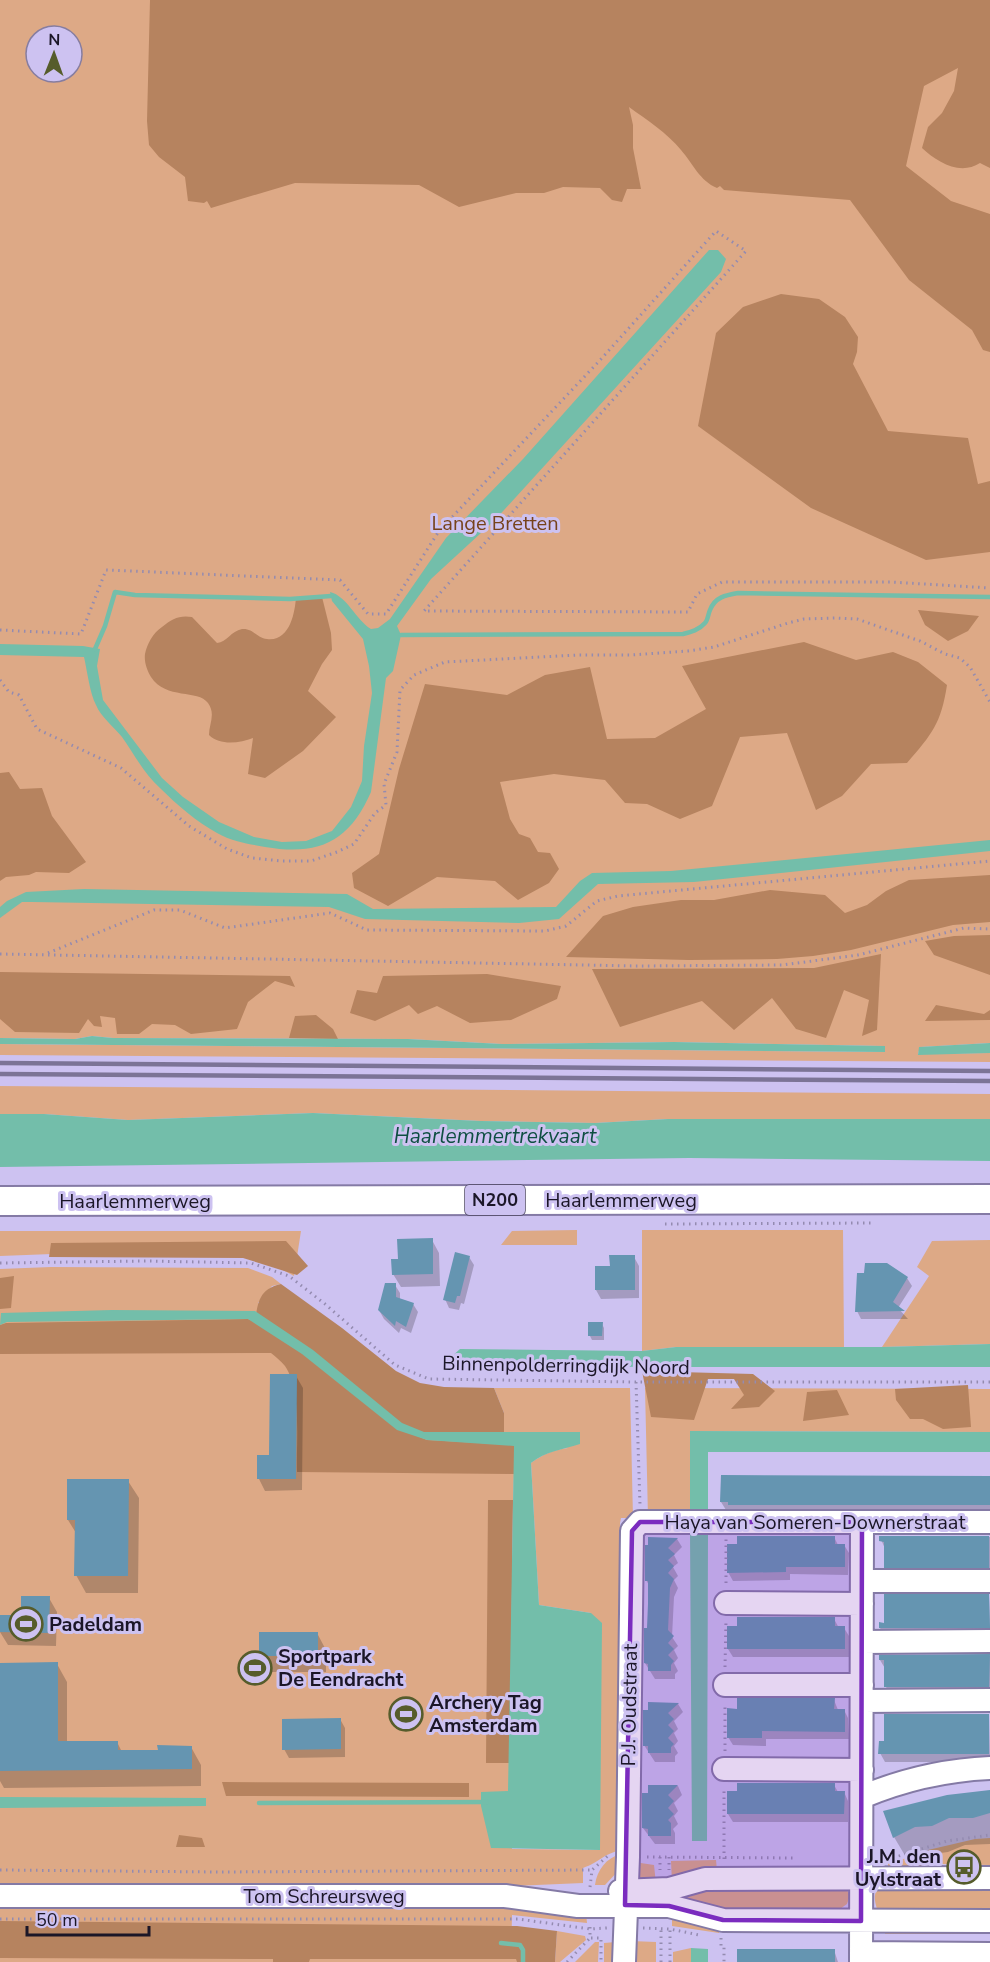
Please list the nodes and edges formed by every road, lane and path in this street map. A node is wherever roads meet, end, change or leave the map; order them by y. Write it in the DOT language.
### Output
graph roads {
  1 [pos="990,588"];
  2 [pos="0,630"];
  3 [pos="0,680"];
  4 [pos="990,702"];
  5 [pos="990,861"];
  6 [pos="990,929"];
  7 [pos="0,954"];
  8 [pos="47,954"];
  9 [pos="990,1180"];
  10 [pos="0,1181"];
  11 [pos="990,1199"];
  12 [pos="0,1201"];
  13 [pos="0,1263"];
  14 [pos="636,1382"];
  15 [pos="990,1382"];
  16 [pos="640,1522"];
  17 [pos="724,1522"];
  18 [pos="862,1522"];
  19 [pos="990,1522"];
  20 [pos="990,1581"];
  21 [pos="862,1592"];
  22 [pos="726,1603"];
  23 [pos="990,1641"];
  24 [pos="862,1642"];
  25 [pos="725,1685"];
  26 [pos="862,1693"];
  27 [pos="990,1700"];
  28 [pos="990,1768"];
  29 [pos="724,1769"];
  30 [pos="862,1770"];
  31 [pos="862,1797"];
  32 [pos="990,1835"];
  33 [pos="628,1853"];
  34 [pos="804,1858"];
  35 [pos="723,1868"];
  36 [pos="861,1869"];
  37 [pos="0,1870"];
  38 [pos="990,1878"];
  39 [pos="591,1889"];
  40 [pos="0,1896"];
  41 [pos="626,1898"];
  42 [pos="0,1920"];
  43 [pos="723,1920"];
  44 [pos="990,1921"];
  45 [pos="861,1922"];
  46 [pos="661,1928"];
  47 [pos="590,1929"];
  48 [pos="590,1938"];
  49 [pos="990,1954"];
  50 [pos="861,1958"];
  51 [pos="567,1962"];
  52 [pos="601,1962"];
  53 [pos="624,1962"];
  54 [pos="661,1962"];
  55 [pos="724,1962"];
  1 -- 2 [label="path"];
  3 -- 4 [label="path"];
  5 -- 8 [label="path"];
  6 -- 8 [label="path"];
  7 -- 8 [label="path"];
  9 -- 10 [label="main road, Haarlemmerweg / N200"];
  11 -- 12 [label="main road, Haarlemmerweg / N200"];
  13 -- 14 [label="path, Binnenpolderringdijk Noord"];
  14 -- 15 [label="path, Binnenpolderringdijk Noord"];
  14 -- 16 [label="path"];
  16 -- 17 [label="street, Haya van Someren-Downerstraat"];
  16 -- 33 [label="street, P.J. Oudstraat"];
  17 -- 18 [label="street, Haya van Someren-Downerstraat"];
  17 -- 22 [label="path"];
  18 -- 19 [label="street, Haya van Someren-Downerstraat"];
  18 -- 21 [label="street"];
  20 -- 21 [label="street"];
  21 -- 22 [label="street"];
  21 -- 24 [label="street"];
  22 -- 25 [label="path"];
  23 -- 24 [label="street"];
  24 -- 26 [label="street"];
  25 -- 26 [label="street"];
  25 -- 29 [label="path"];
  26 -- 27 [label="street"];
  26 -- 30 [label="street"];
  28 -- 31 [label="street"];
  29 -- 30 [label="street"];
  29 -- 35 [label="path"];
  30 -- 31 [label="street"];
  31 -- 36 [label="street"];
  32 -- 36 [label="path"];
  33 -- 35 [label="path"];
  33 -- 39 [label="path"];
  33 -- 41 [label="street, P.J. Oudstraat"];
  34 -- 35 [label="path"];
  35 -- 36 [label="street"];
  35 -- 41 [label="street"];
  36 -- 38 [label="street"];
  36 -- 45 [label="street"];
  37 -- 39 [label="path"];
  39 -- 40 [label="street, Tom Schreursweg"];
  39 -- 41 [label="street, Tom Schreursweg"];
  39 -- 47 [label="path"];
  41 -- 43 [label="street"];
  41 -- 53 [label="street, P.J. Oudstraat"];
  42 -- 47 [label="path"];
  43 -- 45 [label="street"];
  43 -- 55 [label="path"];
  44 -- 45 [label="street"];
  45 -- 50 [label="street"];
  46 -- 54 [label="path"];
  47 -- 48 [label="path"];
  48 -- 51 [label="path"];
  48 -- 52 [label="path"];
  49 -- 50 [label="street"];
}
